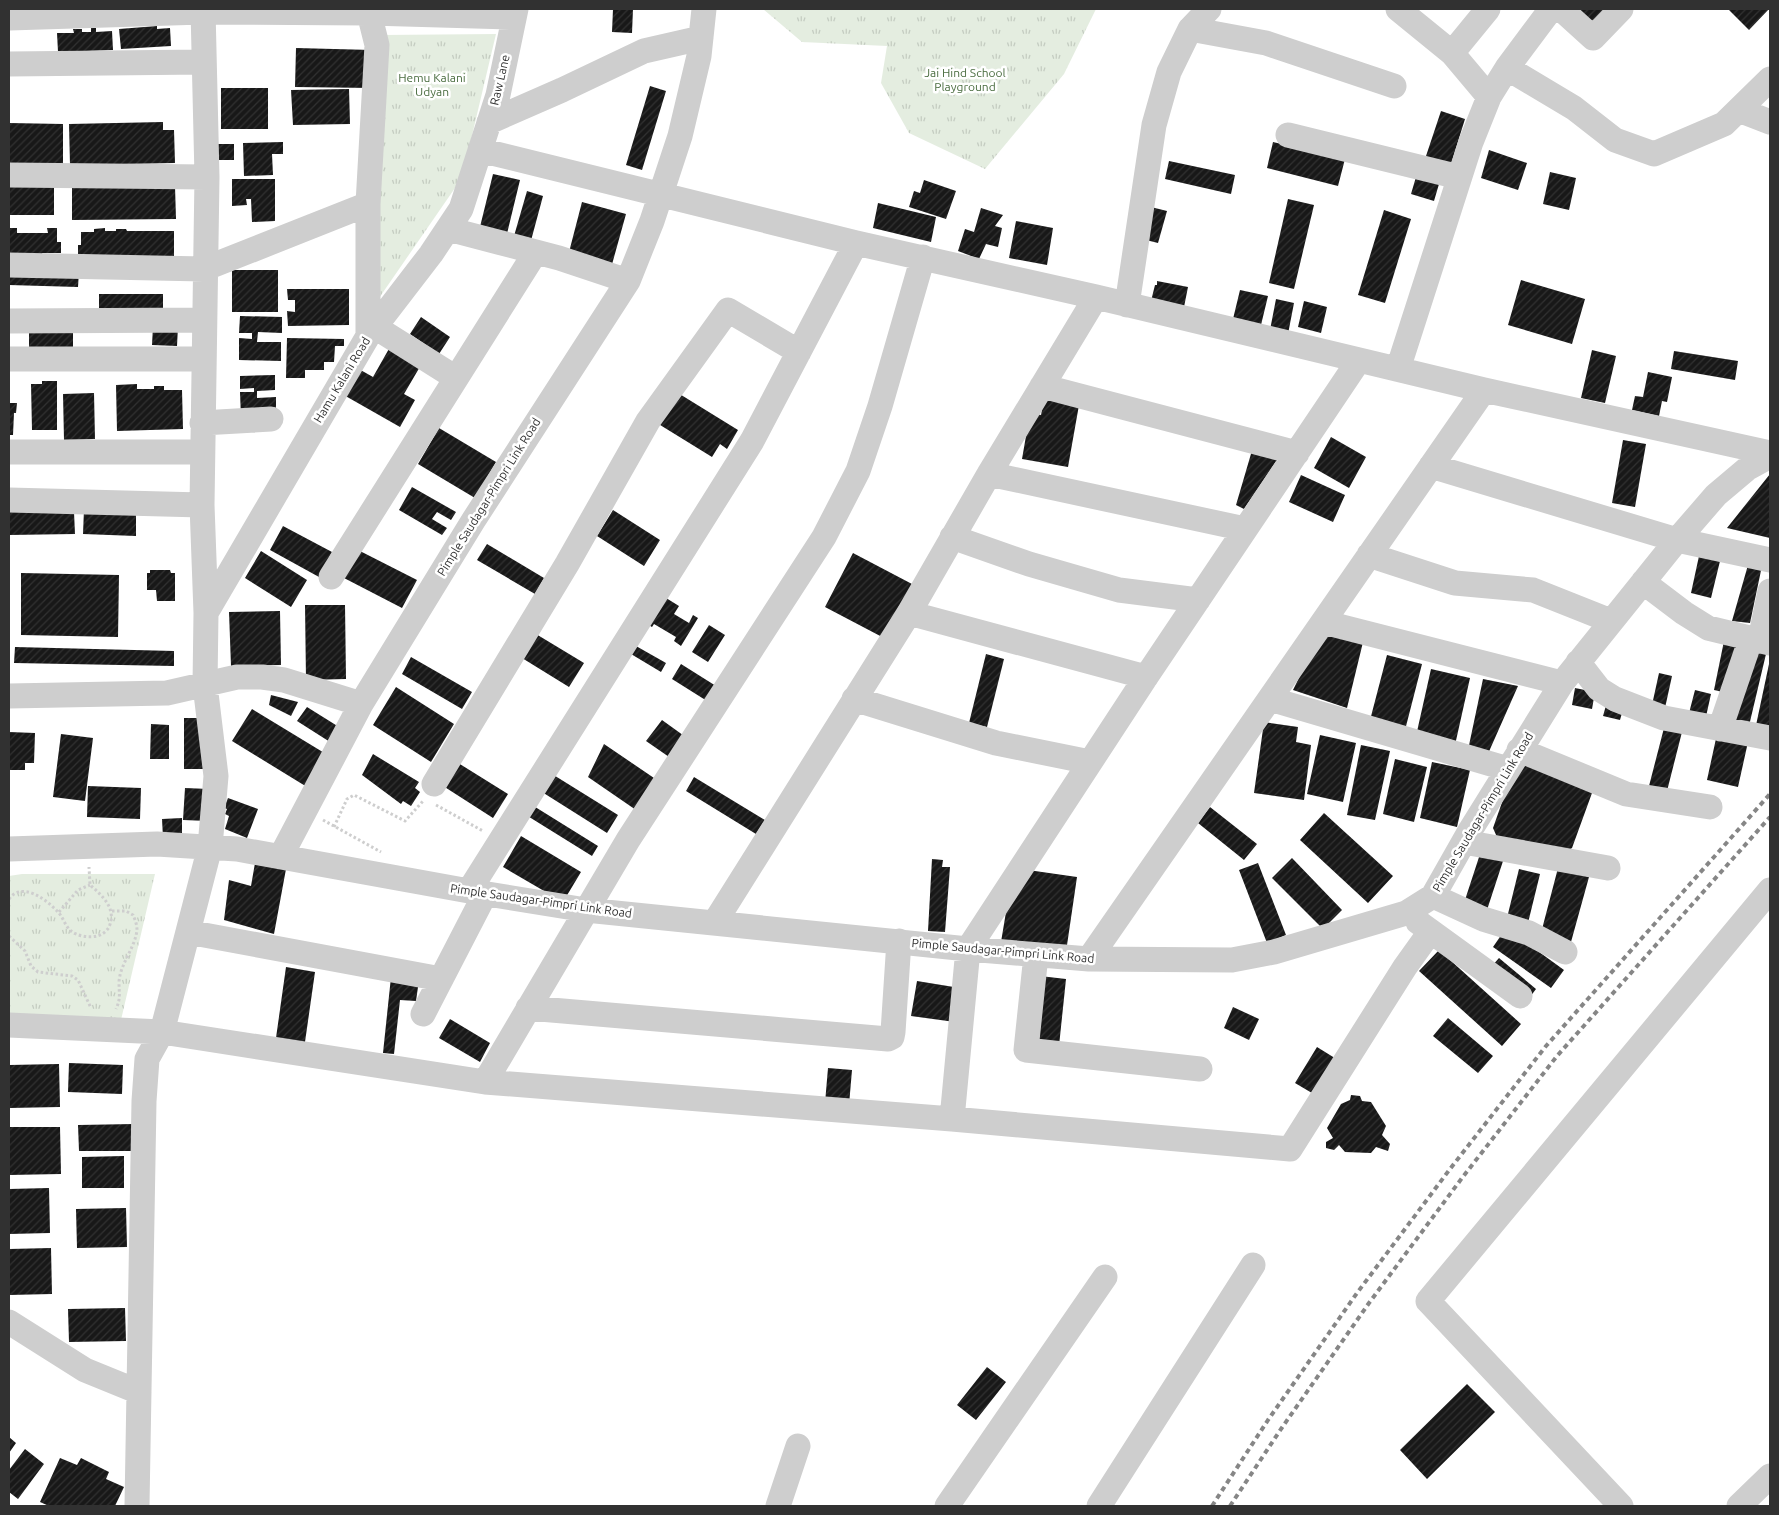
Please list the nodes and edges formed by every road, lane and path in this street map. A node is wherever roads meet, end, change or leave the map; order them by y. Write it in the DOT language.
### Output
graph roads {
  1 [pos="704,9"];
  2 [pos="1209,9"];
  3 [pos="1398,9"];
  4 [pos="1488,9"];
  5 [pos="1551,9"];
  6 [pos="1561,9"];
  7 [pos="1621,9"];
  8 [pos="203,11"];
  9 [pos="369,13"];
  10 [pos="515,13"];
  11 [pos="9,18"];
  12 [pos="1190,29"];
  13 [pos="701,38"];
  14 [pos="1452,53"];
  15 [pos="204,62"];
  16 [pos="9,64"];
  17 [pos="1507,68"];
  18 [pos="1770,79"];
  19 [pos="1394,86"];
  20 [pos="1489,97"];
  21 [pos="1739,110"];
  22 [pos="489,122"];
  23 [pos="1770,122"];
  24 [pos="1288,135"];
  25 [pos="480,150"];
  26 [pos="9,174"];
  27 [pos="207,177"];
  28 [pos="1459,177"];
  29 [pos="661,194"];
  30 [pos="368,204"];
  31 [pos="448,229"];
  32 [pos="856,243"];
  33 [pos="535,253"];
  34 [pos="923,257"];
  35 [pos="9,264"];
  36 [pos="204,269"];
  37 [pos="628,281"];
  38 [pos="1096,297"];
  39 [pos="1127,305"];
  40 [pos="203,320"];
  41 [pos="9,321"];
  42 [pos="372,331"];
  43 [pos="799,352"];
  44 [pos="9,359"];
  45 [pos="203,359"];
  46 [pos="1359,360"];
  47 [pos="1398,370"];
  48 [pos="456,378"];
  49 [pos="1042,386"];
  50 [pos="1484,390"];
  51 [pos="271,419"];
  52 [pos="202,422"];
  53 [pos="9,452"];
  54 [pos="202,452"];
  55 [pos="1297,453"];
  56 [pos="1770,455"];
  57 [pos="1431,466"];
  58 [pos="989,474"];
  59 [pos="9,500"];
  60 [pos="202,505"];
  61 [pos="1245,529"];
  62 [pos="952,537"];
  63 [pos="1677,540"];
  64 [pos="1369,555"];
  65 [pos="1770,560"];
  66 [pos="330,577"];
  67 [pos="1643,582"];
  68 [pos="1770,591"];
  69 [pos="1198,600"];
  70 [pos="206,613"];
  71 [pos="908,613"];
  72 [pos="1323,622"];
  73 [pos="1611,622"];
  74 [pos="1760,640"];
  75 [pos="1578,662"];
  76 [pos="1146,677"];
  77 [pos="1562,683"];
  78 [pos="206,685"];
  79 [pos="9,696"];
  80 [pos="854,699"];
  81 [pos="1270,699"];
  82 [pos="361,704"];
  83 [pos="1720,729"];
  84 [pos="1770,738"];
  85 [pos="1514,759"];
  86 [pos="1090,762"];
  87 [pos="431,795"];
  88 [pos="1710,807"];
  89 [pos="304,811"];
  90 [pos="334,826"];
  91 [pos="484,831"];
  92 [pos="1464,842"];
  93 [pos="88,846"];
  94 [pos="210,847"];
  95 [pos="9,850"];
  96 [pos="389,854"];
  97 [pos="281,856"];
  98 [pos="1608,868"];
  99 [pos="90,885"];
  100 [pos="1770,890"];
  101 [pos="477,892"];
  102 [pos="1433,896"];
  103 [pos="9,899"];
  104 [pos="586,910"];
  105 [pos="112,911"];
  106 [pos="58,912"];
  107 [pos="1406,913"];
  108 [pos="715,922"];
  109 [pos="188,932"];
  110 [pos="1430,932"];
  111 [pos="9,936"];
  112 [pos="899,941"];
  113 [pos="968,949"];
  114 [pos="1565,952"];
  115 [pos="1036,955"];
  116 [pos="1090,959"];
  117 [pos="441,979"];
  118 [pos="1520,996"];
  119 [pos="528,1008"];
  120 [pos="93,1011"];
  121 [pos="423,1014"];
  122 [pos="110,1015"];
  123 [pos="9,1025"];
  124 [pos="162,1032"];
  125 [pos="1200,1069"];
  126 [pos="485,1082"];
  127 [pos="952,1119"];
  128 [pos="1253,1265"];
  129 [pos="1105,1277"];
  130 [pos="9,1322"];
  131 [pos="139,1392"];
  132 [pos="798,1446"];
  133 [pos="1770,1476"];
  134 [pos="137,1506"];
  135 [pos="778,1506"];
  136 [pos="947,1506"];
  137 [pos="1099,1506"];
  138 [pos="1621,1506"];
  139 [pos="1739,1506"];
  1 -- 13 [label="street, Pimple Saudagar-Pimpri Link Road"];
  2 -- 12 [label="street"];
  3 -- 14 [label="street"];
  4 -- 14 [label="street"];
  5 -- 17 [label="street"];
  6 -- 7 [label="street"];
  8 -- 9 [label="street"];
  8 -- 11 [label="street"];
  8 -- 15 [label="street"];
  9 -- 10 [label="street"];
  9 -- 30 [label="street"];
  10 -- 22 [label="street, Raw Lane"];
  12 -- 19 [label="street"];
  12 -- 39 [label="street"];
  13 -- 22 [label="street"];
  13 -- 29 [label="street, Pimple Saudagar-Pimpri Link Road"];
  14 -- 20 [label="street"];
  15 -- 16 [label="street"];
  15 -- 27 [label="street"];
  17 -- 20 [label="street"];
  17 -- 21 [label="street"];
  18 -- 21 [label="street"];
  20 -- 28 [label="street"];
  21 -- 23 [label="street"];
  22 -- 25 [label="street, Raw Lane"];
  24 -- 28 [label="street"];
  25 -- 29 [label="street"];
  25 -- 31 [label="street, Hamu Kalani Road"];
  26 -- 27 [label="street"];
  27 -- 36 [label="street"];
  28 -- 47 [label="street"];
  29 -- 32 [label="street"];
  29 -- 37 [label="street, Pimple Saudagar-Pimpri Link Road"];
  30 -- 36 [label="street"];
  30 -- 42 [label="street"];
  31 -- 33 [label="street"];
  31 -- 42 [label="street, Hamu Kalani Road"];
  32 -- 34 [label="street"];
  32 -- 43 [label="street"];
  33 -- 37 [label="street"];
  33 -- 48 [label="street"];
  34 -- 38 [label="street"];
  34 -- 104 [label="street"];
  35 -- 36 [label="street"];
  36 -- 40 [label="street"];
  37 -- 82 [label="street, Pimple Saudagar-Pimpri Link Road"];
  38 -- 39 [label="street"];
  38 -- 49 [label="street"];
  39 -- 46 [label="street"];
  40 -- 41 [label="street"];
  40 -- 45 [label="street"];
  42 -- 48 [label="street"];
  42 -- 70 [label="street, Hamu Kalani Road"];
  43 -- 87 [label="street"];
  43 -- 101 [label="street"];
  44 -- 45 [label="street"];
  45 -- 52 [label="street"];
  46 -- 47 [label="street"];
  46 -- 55 [label="street"];
  47 -- 50 [label="street"];
  48 -- 66 [label="street"];
  49 -- 55 [label="street"];
  49 -- 58 [label="street"];
  50 -- 56 [label="street"];
  50 -- 57 [label="street"];
  51 -- 52 [label="street"];
  52 -- 54 [label="street"];
  53 -- 54 [label="street"];
  54 -- 60 [label="street"];
  55 -- 61 [label="street"];
  56 -- 63 [label="street, Pimple Saudagar-Pimpri Link Road"];
  57 -- 63 [label="street"];
  57 -- 64 [label="street"];
  58 -- 61 [label="street"];
  58 -- 62 [label="street"];
  59 -- 60 [label="street"];
  60 -- 70 [label="street"];
  61 -- 69 [label="street"];
  62 -- 69 [label="street"];
  62 -- 71 [label="street"];
  63 -- 65 [label="street"];
  63 -- 67 [label="street, Pimple Saudagar-Pimpri Link Road"];
  64 -- 72 [label="street"];
  64 -- 73 [label="street"];
  67 -- 73 [label="street, Pimple Saudagar-Pimpri Link Road"];
  67 -- 74 [label="street"];
  68 -- 74 [label="street"];
  69 -- 76 [label="street"];
  70 -- 78 [label="street"];
  71 -- 76 [label="street"];
  71 -- 80 [label="street"];
  72 -- 77 [label="street"];
  72 -- 81 [label="street"];
  73 -- 75 [label="street, Pimple Saudagar-Pimpri Link Road"];
  74 -- 83 [label="street"];
  75 -- 77 [label="street, Pimple Saudagar-Pimpri Link Road"];
  75 -- 83 [label="street"];
  76 -- 86 [label="street"];
  77 -- 85 [label="street, Pimple Saudagar-Pimpri Link Road"];
  78 -- 79 [label="street"];
  78 -- 82 [label="street"];
  78 -- 94 [label="street"];
  80 -- 86 [label="street"];
  80 -- 108 [label="street"];
  81 -- 85 [label="street"];
  81 -- 116 [label="street"];
  82 -- 89 [label="street, Pimple Saudagar-Pimpri Link Road"];
  83 -- 84 [label="street"];
  85 -- 88 [label="street"];
  85 -- 92 [label="street, Pimple Saudagar-Pimpri Link Road"];
  86 -- 113 [label="street"];
  87 -- 90 [label="path"];
  87 -- 91 [label="path"];
  89 -- 90 [label="path"];
  89 -- 97 [label="street, Pimple Saudagar-Pimpri Link Road"];
  90 -- 96 [label="path"];
  92 -- 98 [label="street"];
  92 -- 102 [label="street, Pimple Saudagar-Pimpri Link Road"];
  93 -- 94 [label="street, Pimple Saudagar-Pimpri Link Road"];
  93 -- 95 [label="street, Pimple Saudagar-Pimpri Link Road"];
  93 -- 99 [label="path"];
  94 -- 97 [label="street, Pimple Saudagar-Pimpri Link Road"];
  94 -- 109 [label="street"];
  97 -- 101 [label="street, Pimple Saudagar-Pimpri Link Road"];
  99 -- 105 [label="path"];
  99 -- 106 [label="path"];
  100 -- 138 [label="street"];
  101 -- 104 [label="street, Pimple Saudagar-Pimpri Link Road"];
  101 -- 117 [label="street"];
  102 -- 107 [label="street, Pimple Saudagar-Pimpri Link Road"];
  102 -- 114 [label="street"];
  103 -- 106 [label="path"];
  104 -- 108 [label="street, Pimple Saudagar-Pimpri Link Road"];
  104 -- 119 [label="street"];
  105 -- 106 [label="path"];
  105 -- 122 [label="path"];
  107 -- 110 [label="street"];
  107 -- 116 [label="street, Pimple Saudagar-Pimpri Link Road"];
  108 -- 112 [label="street, Pimple Saudagar-Pimpri Link Road"];
  109 -- 117 [label="street"];
  109 -- 124 [label="street"];
  110 -- 118 [label="street"];
  110 -- 127 [label="street"];
  111 -- 120 [label="path"];
  112 -- 113 [label="street, Pimple Saudagar-Pimpri Link Road"];
  112 -- 119 [label="street"];
  113 -- 115 [label="street, Pimple Saudagar-Pimpri Link Road"];
  113 -- 127 [label="street"];
  115 -- 116 [label="street, Pimple Saudagar-Pimpri Link Road"];
  115 -- 125 [label="street"];
  117 -- 121 [label="street"];
  119 -- 126 [label="street"];
  123 -- 124 [label="street"];
  124 -- 126 [label="street"];
  124 -- 131 [label="street"];
  126 -- 127 [label="street"];
  128 -- 137 [label="street"];
  129 -- 136 [label="street"];
  130 -- 131 [label="street"];
  131 -- 134 [label="street"];
  132 -- 135 [label="street"];
  133 -- 139 [label="street"];
}
